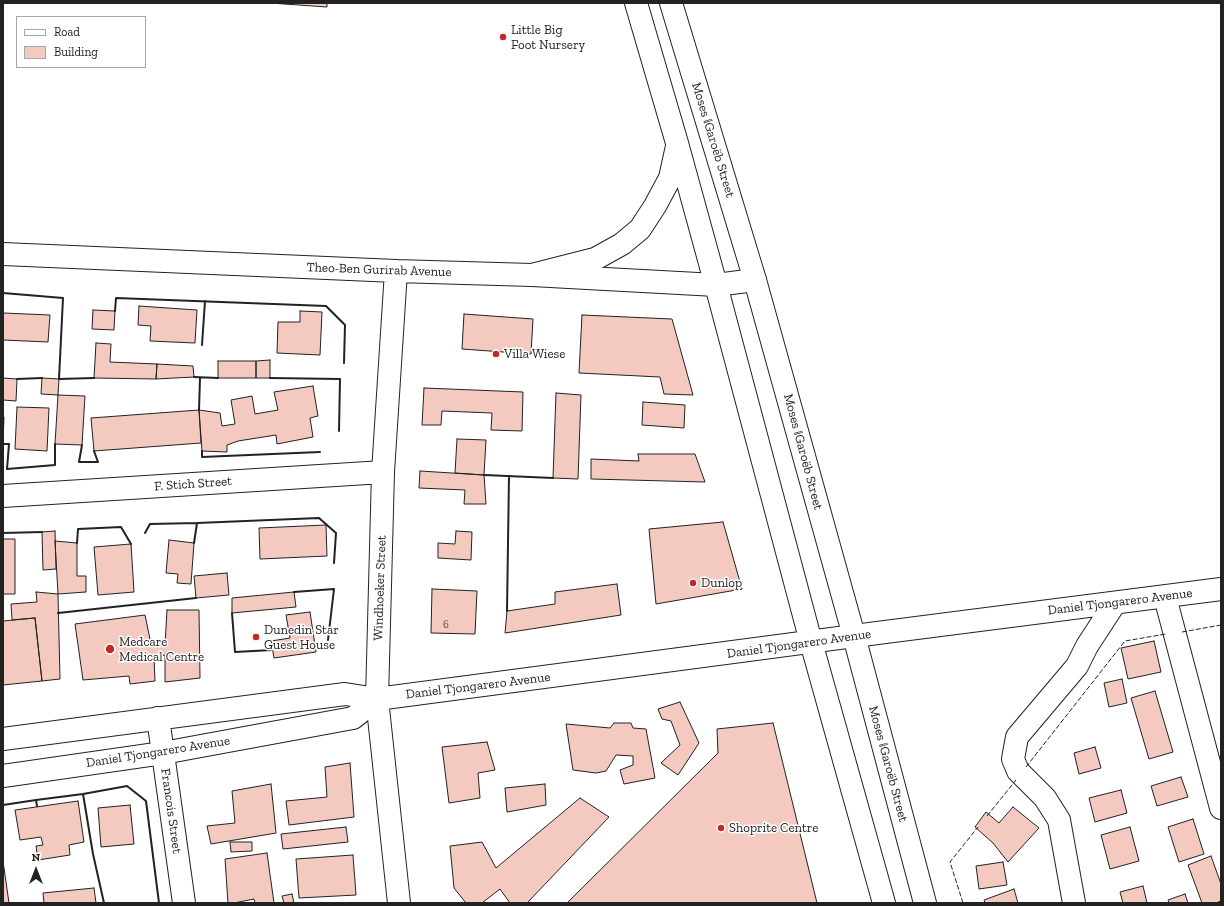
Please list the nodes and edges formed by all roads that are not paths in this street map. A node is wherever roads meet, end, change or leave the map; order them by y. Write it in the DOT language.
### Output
graph roads {
  1 [pos="636,3"];
  2 [pos="671,3"];
  3 [pos="677,143"];
  4 [pos="3,254"];
  5 [pos="396,271"];
  6 [pos="532,275"];
  7 [pos="755,280"];
  8 [pos="716,285"];
  9 [pos="383,472"];
  10 [pos="3,496"];
  11 [pos="1221,590"];
  12 [pos="1165,597"];
  13 [pos="1115,603"];
  14 [pos="854,636"];
  15 [pos="811,642"];
  16 [pos="377,699"];
  17 [pos="158,718"];
  18 [pos="3,739"];
  19 [pos="163,753"];
  20 [pos="3,776"];
  21 [pos="1221,808"];
  22 [pos="184,903"];
  23 [pos="399,903"];
  24 [pos="884,903"];
  25 [pos="925,903"];
  26 [pos="1074,903"];
  1 -- 3 [label="street"];
  2 -- 7 [label="street, Moses ǁGaroëb Street"];
  3 -- 6 [label="street"];
  3 -- 8 [label="street"];
  4 -- 5 [label="street, Theo-Ben Gurirab Avenue"];
  5 -- 6 [label="street, Theo-Ben Gurirab Avenue"];
  5 -- 9 [label="street, Windhoeker Street"];
  6 -- 8 [label="street, Theo-Ben Gurirab Avenue"];
  7 -- 8 [label="street, Theo-Ben Gurirab Avenue"];
  7 -- 14 [label="street, Moses ǁGaroëb Street"];
  8 -- 15 [label="street"];
  9 -- 10 [label="street, F. Stich Street"];
  9 -- 16 [label="street, Windhoeker Street"];
  11 -- 12 [label="street, Daniel Tjongarero Avenue"];
  12 -- 13 [label="street, Daniel Tjongarero Avenue"];
  12 -- 21 [label="street"];
  13 -- 14 [label="street, Daniel Tjongarero Avenue"];
  13 -- 26 [label="street"];
  14 -- 15 [label="street, Daniel Tjongarero Avenue"];
  14 -- 25 [label="street, Moses ǁGaroëb Street"];
  15 -- 16 [label="street, Daniel Tjongarero Avenue"];
  15 -- 24 [label="street"];
  16 -- 17 [label="street, Daniel Tjongarero Avenue"];
  16 -- 19 [label="street, Daniel Tjongarero Avenue"];
  16 -- 23 [label="street, Windhoeker Street"];
  17 -- 18 [label="street, Daniel Tjongarero Avenue"];
  17 -- 19 [label="street, Francois Street"];
  19 -- 20 [label="street, Daniel Tjongarero Avenue"];
  19 -- 22 [label="street, Francois Street"];
}
